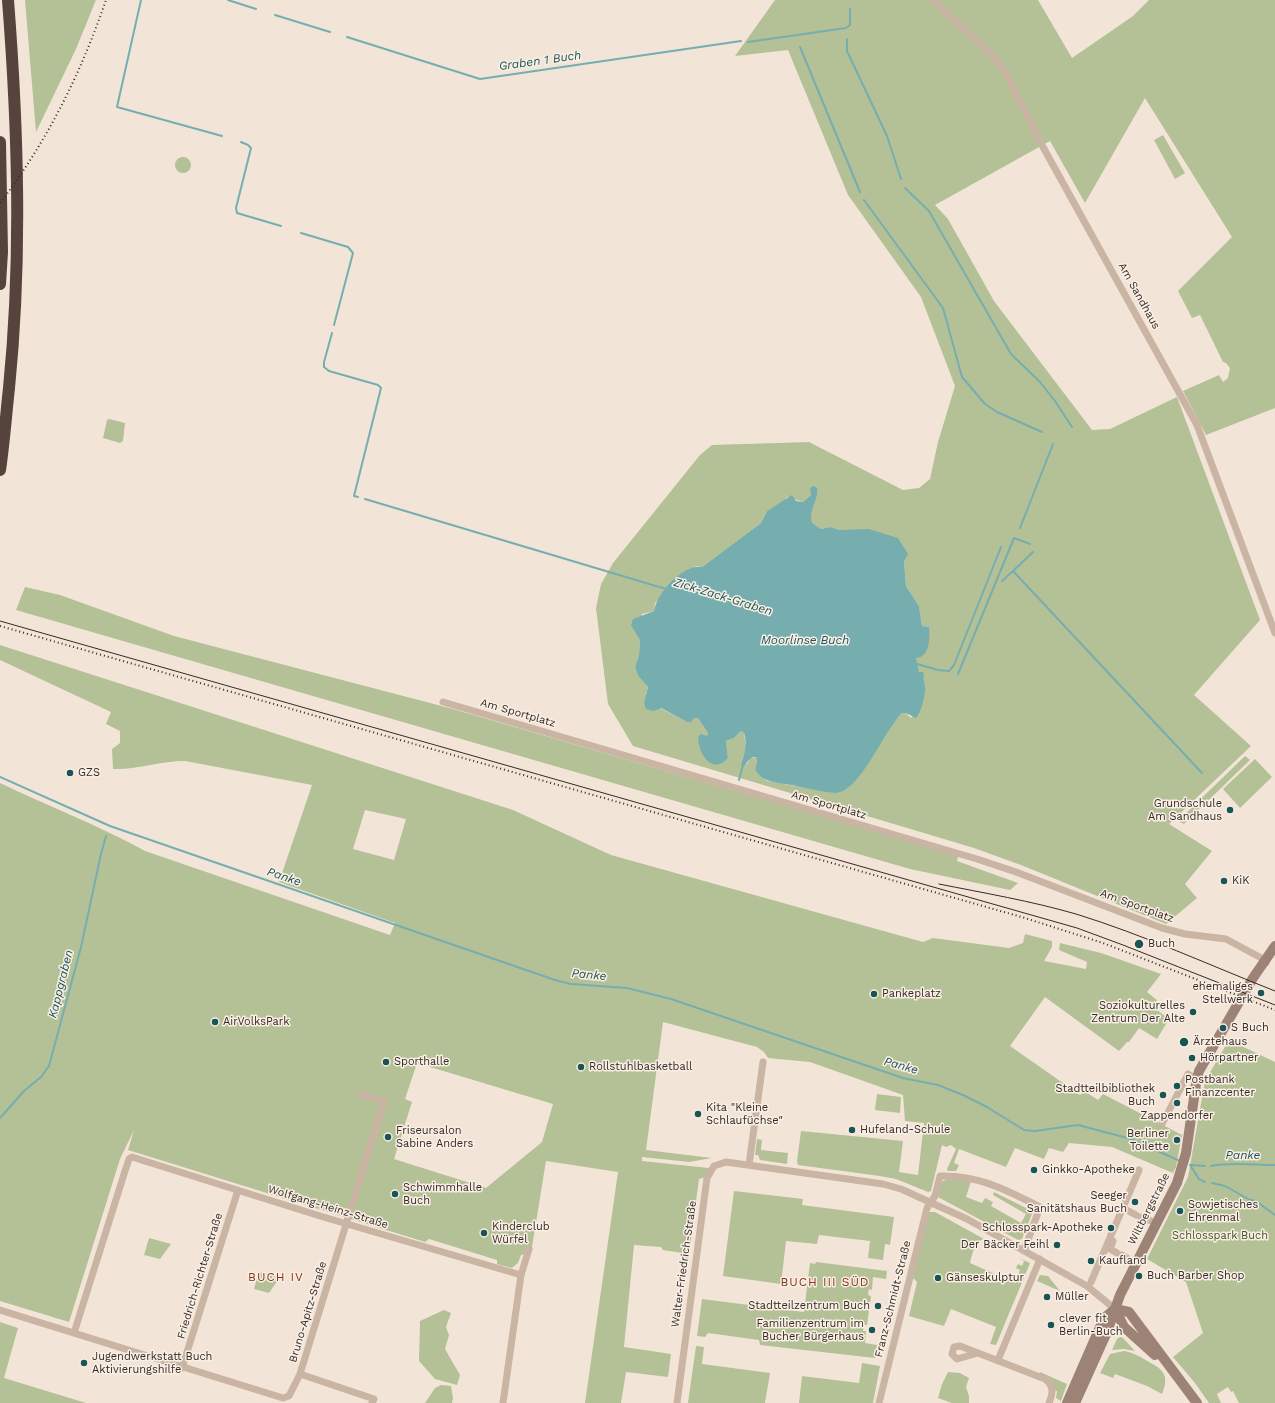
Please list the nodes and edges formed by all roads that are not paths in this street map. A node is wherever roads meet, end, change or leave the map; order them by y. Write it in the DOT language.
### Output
graph roads {
  1 [pos="8,0"];
  2 [pos="933,0"];
  3 [pos="0,142"];
  4 [pos="0,284"];
  5 [pos="0,470"];
  6 [pos="1275,633"];
  7 [pos="442,702"];
  8 [pos="1275,946"];
  9 [pos="1265,960"];
  10 [pos="763,1062"];
  11 [pos="1197,1079"];
  12 [pos="361,1094"];
  13 [pos="1162,1124"];
  14 [pos="750,1165"];
  15 [pos="1139,1170"];
  16 [pos="238,1190"];
  17 [pos="931,1201"];
  18 [pos="1123,1208"];
  19 [pos="1156,1223"];
  20 [pos="346,1224"];
  21 [pos="1110,1240"];
  22 [pos="529,1249"];
  23 [pos="1024,1251"];
  24 [pos="1122,1255"];
  25 [pos="1040,1259"];
  26 [pos="521,1275"];
  27 [pos="1091,1282"];
  28 [pos="1115,1309"];
  29 [pos="0,1310"];
  30 [pos="74,1333"];
  31 [pos="978,1353"];
  32 [pos="998,1360"];
  33 [pos="182,1368"];
  34 [pos="300,1374"];
  35 [pos="372,1403"];
  36 [pos="503,1403"];
  37 [pos="677,1403"];
  38 [pos="879,1403"];
  39 [pos="1049,1403"];
  40 [pos="1067,1403"];
  41 [pos="1075,1403"];
  42 [pos="1197,1403"];
  1 -- 5 [label="highway"];
  2 -- 6 [label="street, Am Sandhaus"];
  3 -- 4 [label="highway"];
  7 -- 9 [label="street, Am Sportplatz"];
  8 -- 9 [label="main road, Wiltbergstraße"];
  9 -- 11 [label="main road, Wiltbergstraße"];
  10 -- 14 [label="street"];
  11 -- 13 [label="street"];
  11 -- 19 [label="main road, Wiltbergstraße"];
  12 -- 20 [label="street, Bruno-Apitz-Straße"];
  14 -- 17 [label="street, Walter-Friedrich-Straße"];
  14 -- 37 [label="street, Walter-Friedrich-Straße"];
  15 -- 18 [label="street"];
  16 -- 20 [label="street, Wolfgang-Heinz-Straße"];
  16 -- 30 [label="street, Wolfgang-Heinz-Straße"];
  16 -- 33 [label="street, Friedrich-Richter-Straße"];
  17 -- 23 [label="street, Walter-Friedrich-Straße"];
  17 -- 23 [label="street"];
  17 -- 38 [label="street, Franz-Schmidt-Straße"];
  18 -- 19 [label="street"];
  18 -- 21 [label="street"];
  19 -- 28 [label="main road, Wiltbergstraße"];
  20 -- 26 [label="street, Wolfgang-Heinz-Straße"];
  20 -- 34 [label="street, Bruno-Apitz-Straße"];
  21 -- 24 [label="street"];
  21 -- 27 [label="street"];
  22 -- 26 [label="street"];
  23 -- 25 [label="street, Walter-Friedrich-Straße"];
  25 -- 28 [label="street, Walter-Friedrich-Straße"];
  25 -- 32 [label="street"];
  26 -- 36 [label="street"];
  28 -- 40 [label="main road, Wiltbergstraße"];
  28 -- 41 [label="main road, Wiltbergstraße"];
  28 -- 42 [label="main road"];
  29 -- 30 [label="street"];
  30 -- 33 [label="street"];
  31 -- 32 [label="street"];
  32 -- 39 [label="street"];
  33 -- 34 [label="street"];
  34 -- 35 [label="street, Bruno-Apitz-Straße"];
}
